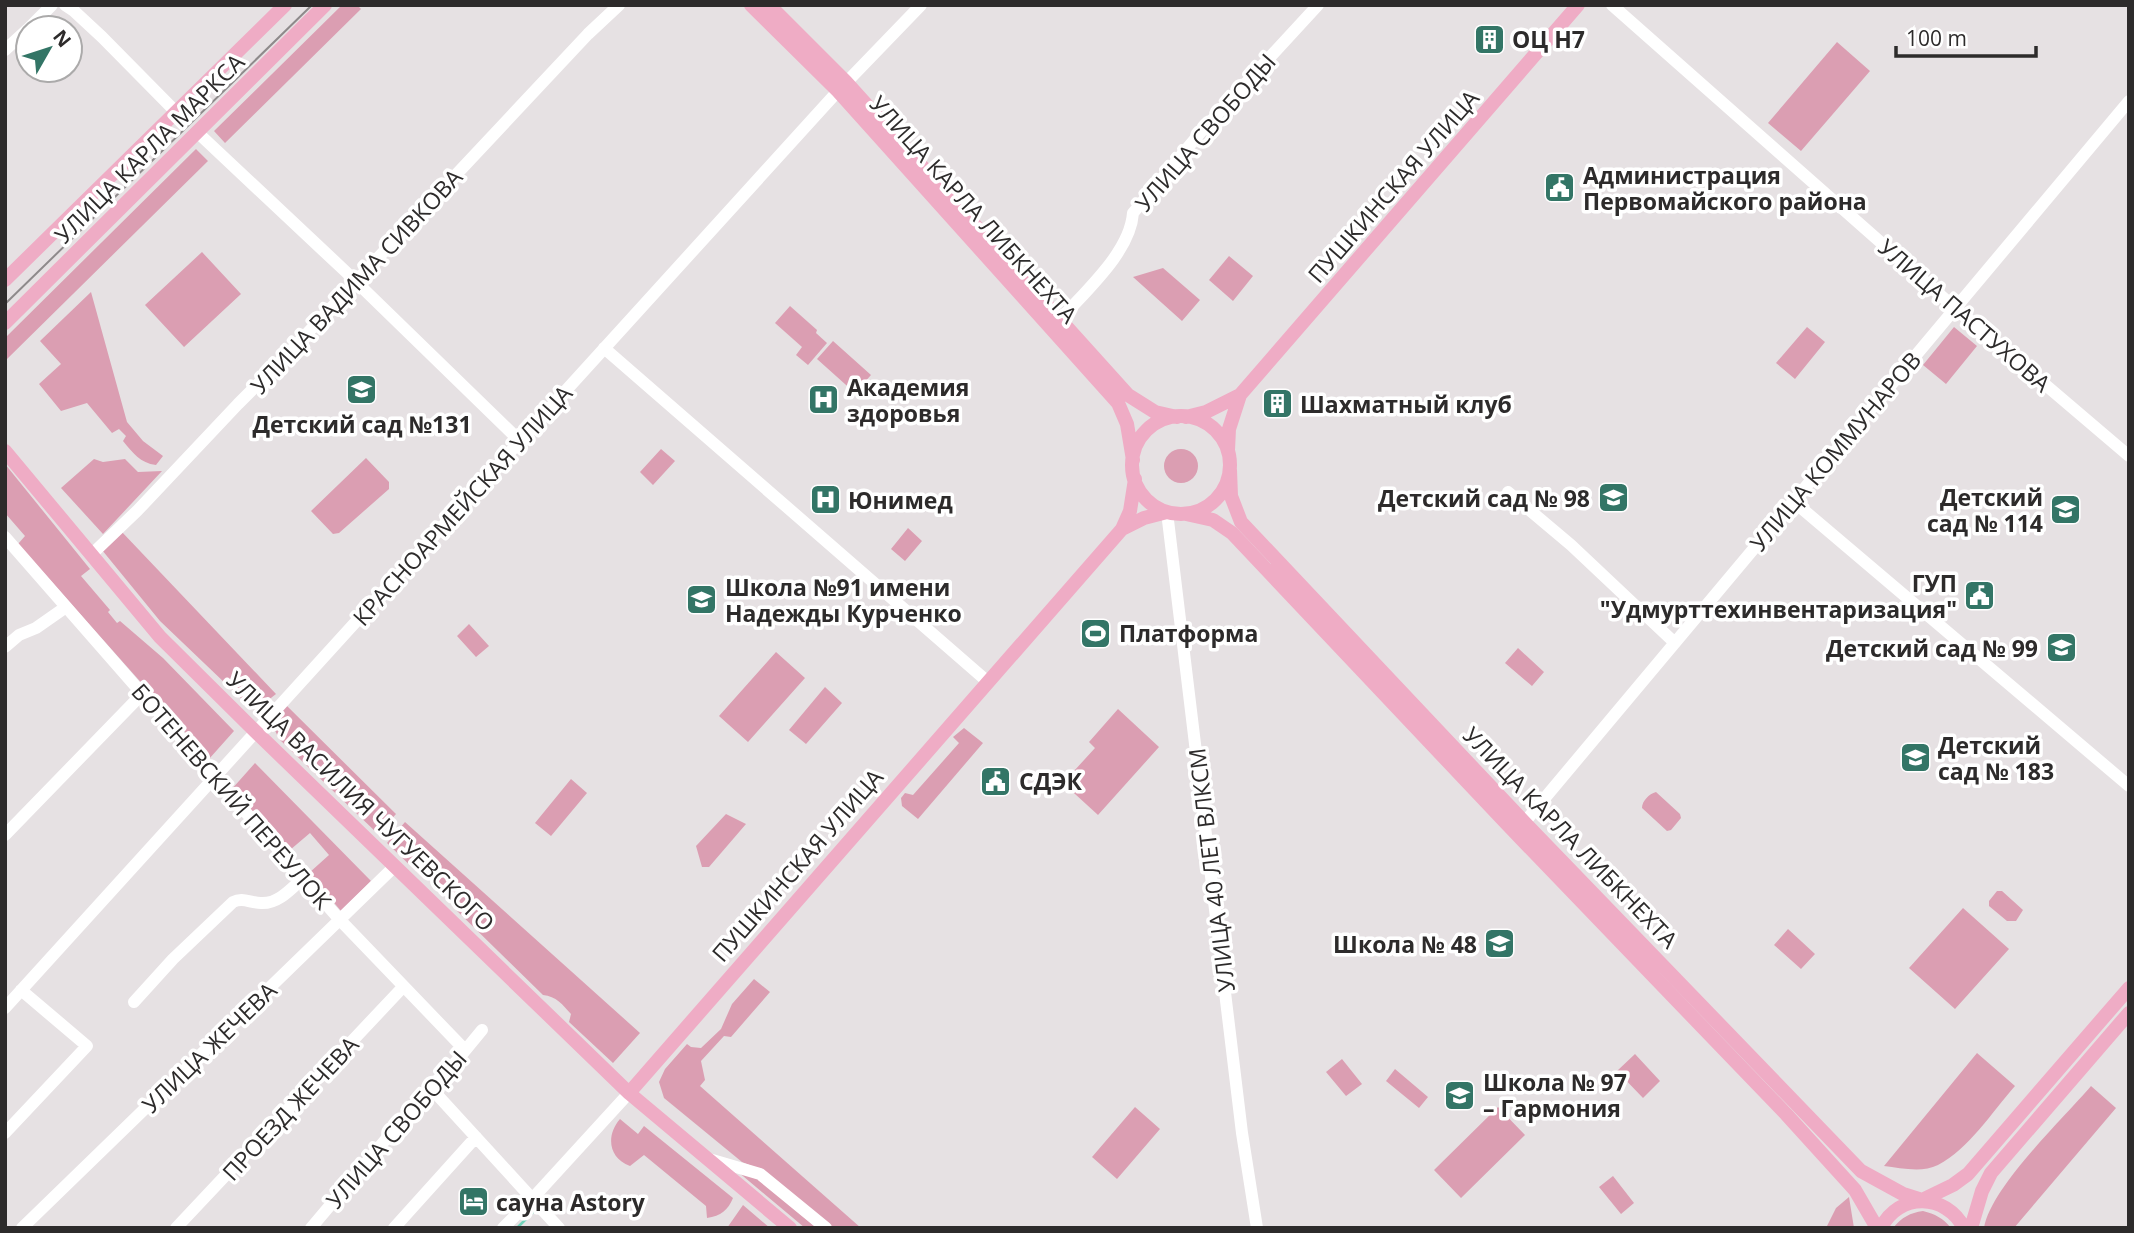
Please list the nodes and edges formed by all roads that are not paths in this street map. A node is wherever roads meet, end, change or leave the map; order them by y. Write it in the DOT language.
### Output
graph roads {
  1 [pos="65,5"];
  2 [pos="285,5"];
  3 [pos="325,5"];
  4 [pos="619,5"];
  5 [pos="751,5"];
  6 [pos="769,5"];
  7 [pos="921,5"];
  8 [pos="1318,5"];
  9 [pos="1578,5"];
  10 [pos="1612,5"];
  11 [pos="842,87"];
  12 [pos="2129,101"];
  13 [pos="176,112"];
  14 [pos="197,132"];
  15 [pos="5,280"];
  16 [pos="356,282"];
  17 [pos="1955,308"];
  18 [pos="5,323"];
  19 [pos="1056,323"];
  20 [pos="1067,336"];
  21 [pos="604,348"];
  22 [pos="1240,395"];
  23 [pos="1181,417"];
  24 [pos="520,441"];
  25 [pos="5,451"];
  26 [pos="1228,451"];
  27 [pos="2129,456"];
  28 [pos="1133,460"];
  29 [pos="1230,470"];
  30 [pos="1135,479"];
  31 [pos="1508,492"];
  32 [pos="1793,501"];
  33 [pos="1167,512"];
  34 [pos="1186,514"];
  35 [pos="1122,529"];
  36 [pos="5,537"];
  37 [pos="91,555"];
  38 [pos="66,607"];
  39 [pos="1675,643"];
  40 [pos="5,647"];
  41 [pos="988,682"];
  42 [pos="142,694"];
  43 [pos="256,732"];
  44 [pos="215,779"];
  45 [pos="2129,786"];
  46 [pos="1520,828"];
  47 [pos="5,835"];
  48 [pos="395,866"];
  49 [pos="303,878"];
  50 [pos="340,920"];
  51 [pos="403,987"];
  52 [pos="2129,988"];
  53 [pos="21,990"];
  54 [pos="134,1002"];
  55 [pos="5,1007"];
  56 [pos="2129,1013"];
  57 [pos="482,1030"];
  58 [pos="464,1049"];
  59 [pos="430,1087"];
  60 [pos="629,1093"];
  61 [pos="5,1132"];
  62 [pos="476,1137"];
  63 [pos="709,1159"];
  64 [pos="532,1199"];
  65 [pos="1922,1200"];
  66 [pos="22,1228"];
  67 [pos="176,1228"];
  68 [pos="311,1228"];
  69 [pos="394,1228"];
  70 [pos="503,1228"];
  71 [pos="559,1228"];
  72 [pos="790,1228"];
  73 [pos="826,1228"];
  74 [pos="1257,1228"];
  75 [pos="1879,1228"];
  76 [pos="1964,1228"];
  77 [pos="1971,1228"];
  1 -- 13 [label="street"];
  2 -- 13 [label="main road, УЛИЦА КАРЛА МАРКСА"];
  3 -- 14 [label="main road, УЛИЦА КАРЛА МАРКСА"];
  4 -- 16 [label="street, УЛИЦА ВАДИМА СИВКОВА"];
  5 -- 11 [label="main road, УЛИЦА КАРЛА ЛИБКНЕХТА"];
  6 -- 11 [label="main road, УЛИЦА КАРЛА ЛИБКНЕХТА"];
  7 -- 11 [label="street, КРАСНОАРМЕЙСКАЯ УЛИЦА"];
  8 -- 19 [label="street, УЛИЦА СВОБОДЫ"];
  9 -- 22 [label="main road, ПУШКИНСКАЯ УЛИЦА"];
  10 -- 17 [label="street, УЛИЦА ПАСТУХОВА"];
  11 -- 19 [label="main road, УЛИЦА КАРЛА ЛИБКНЕХТА"];
  11 -- 21 [label="street, КРАСНОАРМЕЙСКАЯ УЛИЦА"];
  12 -- 17 [label="street, УЛИЦА КОММУНАРОВ"];
  13 -- 15 [label="main road, УЛИЦА КАРЛА МАРКСА"];
  14 -- 16 [label="street"];
  14 -- 18 [label="main road, УЛИЦА КАРЛА МАРКСА"];
  16 -- 24 [label="street"];
  16 -- 37 [label="street, УЛИЦА ВАДИМА СИВКОВА"];
  17 -- 27 [label="street, УЛИЦА ПАСТУХОВА"];
  17 -- 32 [label="street, УЛИЦА КОММУНАРОВ"];
  19 -- 20 [label="main road, УЛИЦА КАРЛА ЛИБКНЕХТА"];
  20 -- 23 [label="main road, УЛИЦА КАРЛА ЛИБКНЕХТА"];
  20 -- 28 [label="main road, УЛИЦА КАРЛА ЛИБКНЕХТА"];
  21 -- 24 [label="street, КРАСНОАРМЕЙСКАЯ УЛИЦА"];
  21 -- 41 [label="street"];
  22 -- 23 [label="main road, ПУШКИНСКАЯ УЛИЦА"];
  22 -- 26 [label="main road, ПУШКИНСКАЯ УЛИЦА"];
  23 -- 26 [label="main road"];
  23 -- 28 [label="main road"];
  24 -- 43 [label="street, КРАСНОАРМЕЙСКАЯ УЛИЦА"];
  25 -- 37 [label="main road, УЛИЦА ВАСИЛИЯ ЧУГУЕВСКОГО"];
  26 -- 29 [label="main road"];
  28 -- 30 [label="main road"];
  29 -- 34 [label="main road"];
  29 -- 46 [label="main road, УЛИЦА КАРЛА ЛИБКНЕХТА"];
  30 -- 33 [label="main road"];
  30 -- 35 [label="main road, ПУШКИНСКАЯ УЛИЦА"];
  31 -- 39 [label="street"];
  32 -- 39 [label="street, УЛИЦА КОММУНАРОВ"];
  32 -- 45 [label="street"];
  33 -- 34 [label="main road"];
  33 -- 35 [label="main road, ПУШКИНСКАЯ УЛИЦА"];
  33 -- 74 [label="street, УЛИЦА 40 ЛЕТ ВЛКСМ"];
  34 -- 46 [label="main road, УЛИЦА КАРЛА ЛИБКНЕХТА"];
  35 -- 41 [label="main road, ПУШКИНСКАЯ УЛИЦА"];
  36 -- 38 [label="street, БОТЕНЕВСКИЙ ПЕРЕУЛОК"];
  37 -- 43 [label="main road, УЛИЦА ВАСИЛИЯ ЧУГУЕВСКОГО"];
  38 -- 40 [label="street"];
  38 -- 42 [label="street, БОТЕНЕВСКИЙ ПЕРЕУЛОК"];
  39 -- 46 [label="street, УЛИЦА КОММУНАРОВ"];
  41 -- 60 [label="main road, ПУШКИНСКАЯ УЛИЦА"];
  42 -- 44 [label="street, БОТЕНЕВСКИЙ ПЕРЕУЛОК"];
  42 -- 47 [label="street"];
  43 -- 44 [label="street, КРАСНОАРМЕЙСКАЯ УЛИЦА"];
  43 -- 48 [label="main road, УЛИЦА ВАСИЛИЯ ЧУГУЕВСКОГО"];
  44 -- 49 [label="street, БОТЕНЕВСКИЙ ПЕРЕУЛОК"];
  44 -- 53 [label="street, КРАСНОАРМЕЙСКАЯ УЛИЦА"];
  46 -- 65 [label="main road, УЛИЦА КАРЛА ЛИБКНЕХТА"];
  46 -- 75 [label="main road, УЛИЦА КАРЛА ЛИБКНЕХТА"];
  48 -- 50 [label="street, УЛИЦА ЖЕЧЕВА"];
  48 -- 60 [label="main road, УЛИЦА ВАСИЛИЯ ЧУГУЕВСКОГО"];
  49 -- 50 [label="street, БОТЕНЕВСКИЙ ПЕРЕУЛОК"];
  49 -- 54 [label="street"];
  50 -- 51 [label="street, БОТЕНЕВСКИЙ ПЕРЕУЛОК"];
  50 -- 66 [label="street, УЛИЦА ЖЕЧЕВА"];
  51 -- 58 [label="street, БОТЕНЕВСКИЙ ПЕРЕУЛОК"];
  51 -- 67 [label="street, ПРОЕЗД ЖЕЧЕВА"];
  52 -- 65 [label="main road"];
  53 -- 55 [label="street, КРАСНОАРМЕЙСКАЯ УЛИЦА"];
  53 -- 61 [label="street"];
  56 -- 77 [label="main road"];
  57 -- 58 [label="street, УЛИЦА СВОБОДЫ"];
  58 -- 59 [label="street, УЛИЦА СВОБОДЫ"];
  59 -- 62 [label="street"];
  59 -- 68 [label="street, УЛИЦА СВОБОДЫ"];
  60 -- 63 [label="main road, УЛИЦА ВАСИЛИЯ ЧУГУЕВСКОГО"];
  60 -- 64 [label="street, ПУШКИНСКАЯ УЛИЦА"];
  62 -- 64 [label="street"];
  62 -- 69 [label="street"];
  63 -- 72 [label="main road, УЛИЦА ВАСИЛИЯ ЧУГУЕВСКОГО"];
  63 -- 73 [label="street, УЛИЦА ВАСИЛИЯ ЧУГУЕВСКОГО"];
  64 -- 70 [label="street, ПУШКИНСКАЯ УЛИЦА"];
  64 -- 71 [label="street"];
  65 -- 75 [label="main road"];
  65 -- 76 [label="main road, УЛИЦА КАРЛА ЛИБКНЕХТА"];
}
